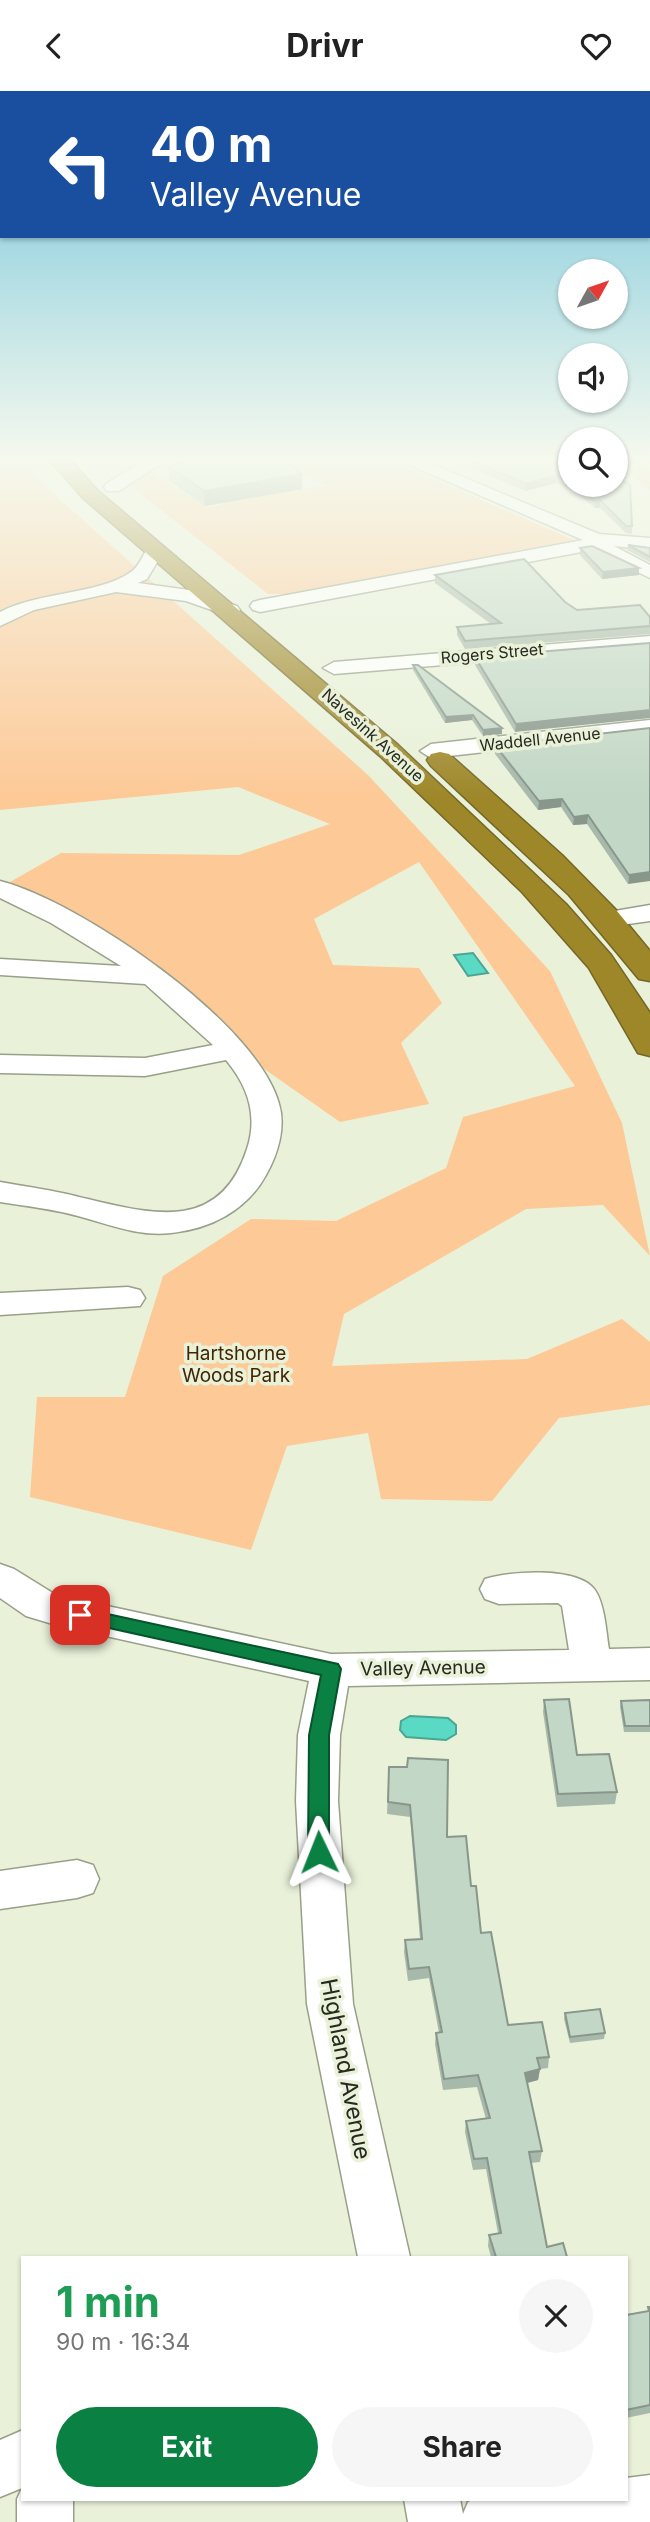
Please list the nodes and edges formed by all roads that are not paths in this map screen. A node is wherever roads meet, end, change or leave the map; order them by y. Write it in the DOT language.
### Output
graph roads {
  1 [pos="142,571"];
  2 [pos="183,571"];
  3 [pos="217,571"];
  4 [pos="438,571"];
  5 [pos="116,586"];
  6 [pos="260,606"];
  7 [pos="230,610"];
  8 [pos="0,620"];
  9 [pos="281,624"];
  10 [pos="650,642"];
  11 [pos="313,650"];
  12 [pos="334,668"];
  13 [pos="362,692"];
  14 [pos="650,727"];
  15 [pos="411,734"];
  16 [pos="431,751"];
  17 [pos="0,889"];
  18 [pos="650,913"];
  19 [pos="606,919"];
  20 [pos="0,967"];
  21 [pos="650,972"];
  22 [pos="152,976"];
  23 [pos="650,1046"];
  24 [pos="233,1049"];
  25 [pos="0,1064"];
  26 [pos="0,1192"];
  27 [pos="128,1298"];
  28 [pos="0,1304"];
  29 [pos="0,1579"];
  30 [pos="499,1589"];
  31 [pos="650,1664"];
  32 [pos="592,1666"];
  33 [pos="331,1669"];
  34 [pos="78,1879"];
  35 [pos="0,1890"];
  36 [pos="384,2256"];
  37 [pos="21,2459"];
  38 [pos="0,2469"];
  39 [pos="45,2501"];
  40 [pos="432,2501"];
  41 [pos="650,2503"];
  42 [pos="45,2522"];
  43 [pos="436,2522"];
  44 [pos="488,2522"];
  1 -- 5 [label="street"];
  2 -- 7 [label="highway, Navesink Avenue"];
  3 -- 6 [label="highway"];
  4 -- 6 [label="street"];
  5 -- 7 [label="street"];
  5 -- 8 [label="street"];
  6 -- 9 [label="highway"];
  7 -- 23 [label="highway, Navesink Avenue"];
  10 -- 12 [label="street, Rogers Street"];
  11 -- 12 [label="highway, Navesink Avenue"];
  12 -- 13 [label="highway, Navesink Avenue"];
  14 -- 16 [label="street, Waddell Avenue"];
  15 -- 16 [label="highway, Navesink Avenue"];
  16 -- 19 [label="highway, Navesink Avenue"];
  17 -- 22 [label="street"];
  18 -- 19 [label="street"];
  19 -- 21 [label="highway, Navesink Avenue"];
  20 -- 22 [label="street"];
  22 -- 24 [label="street"];
  24 -- 25 [label="street"];
  24 -- 26 [label="street"];
  27 -- 28 [label="street"];
  29 -- 33 [label="street, Valley Avenue"];
  30 -- 32 [label="street"];
  31 -- 32 [label="street, Valley Avenue"];
  32 -- 33 [label="street, Valley Avenue"];
  33 -- 36 [label="street, Highland Avenue"];
  34 -- 35 [label="street"];
  37 -- 38 [label="street"];
  39 -- 42 [label="street"];
  40 -- 43 [label="street"];
  41 -- 44 [label="street"];
}
